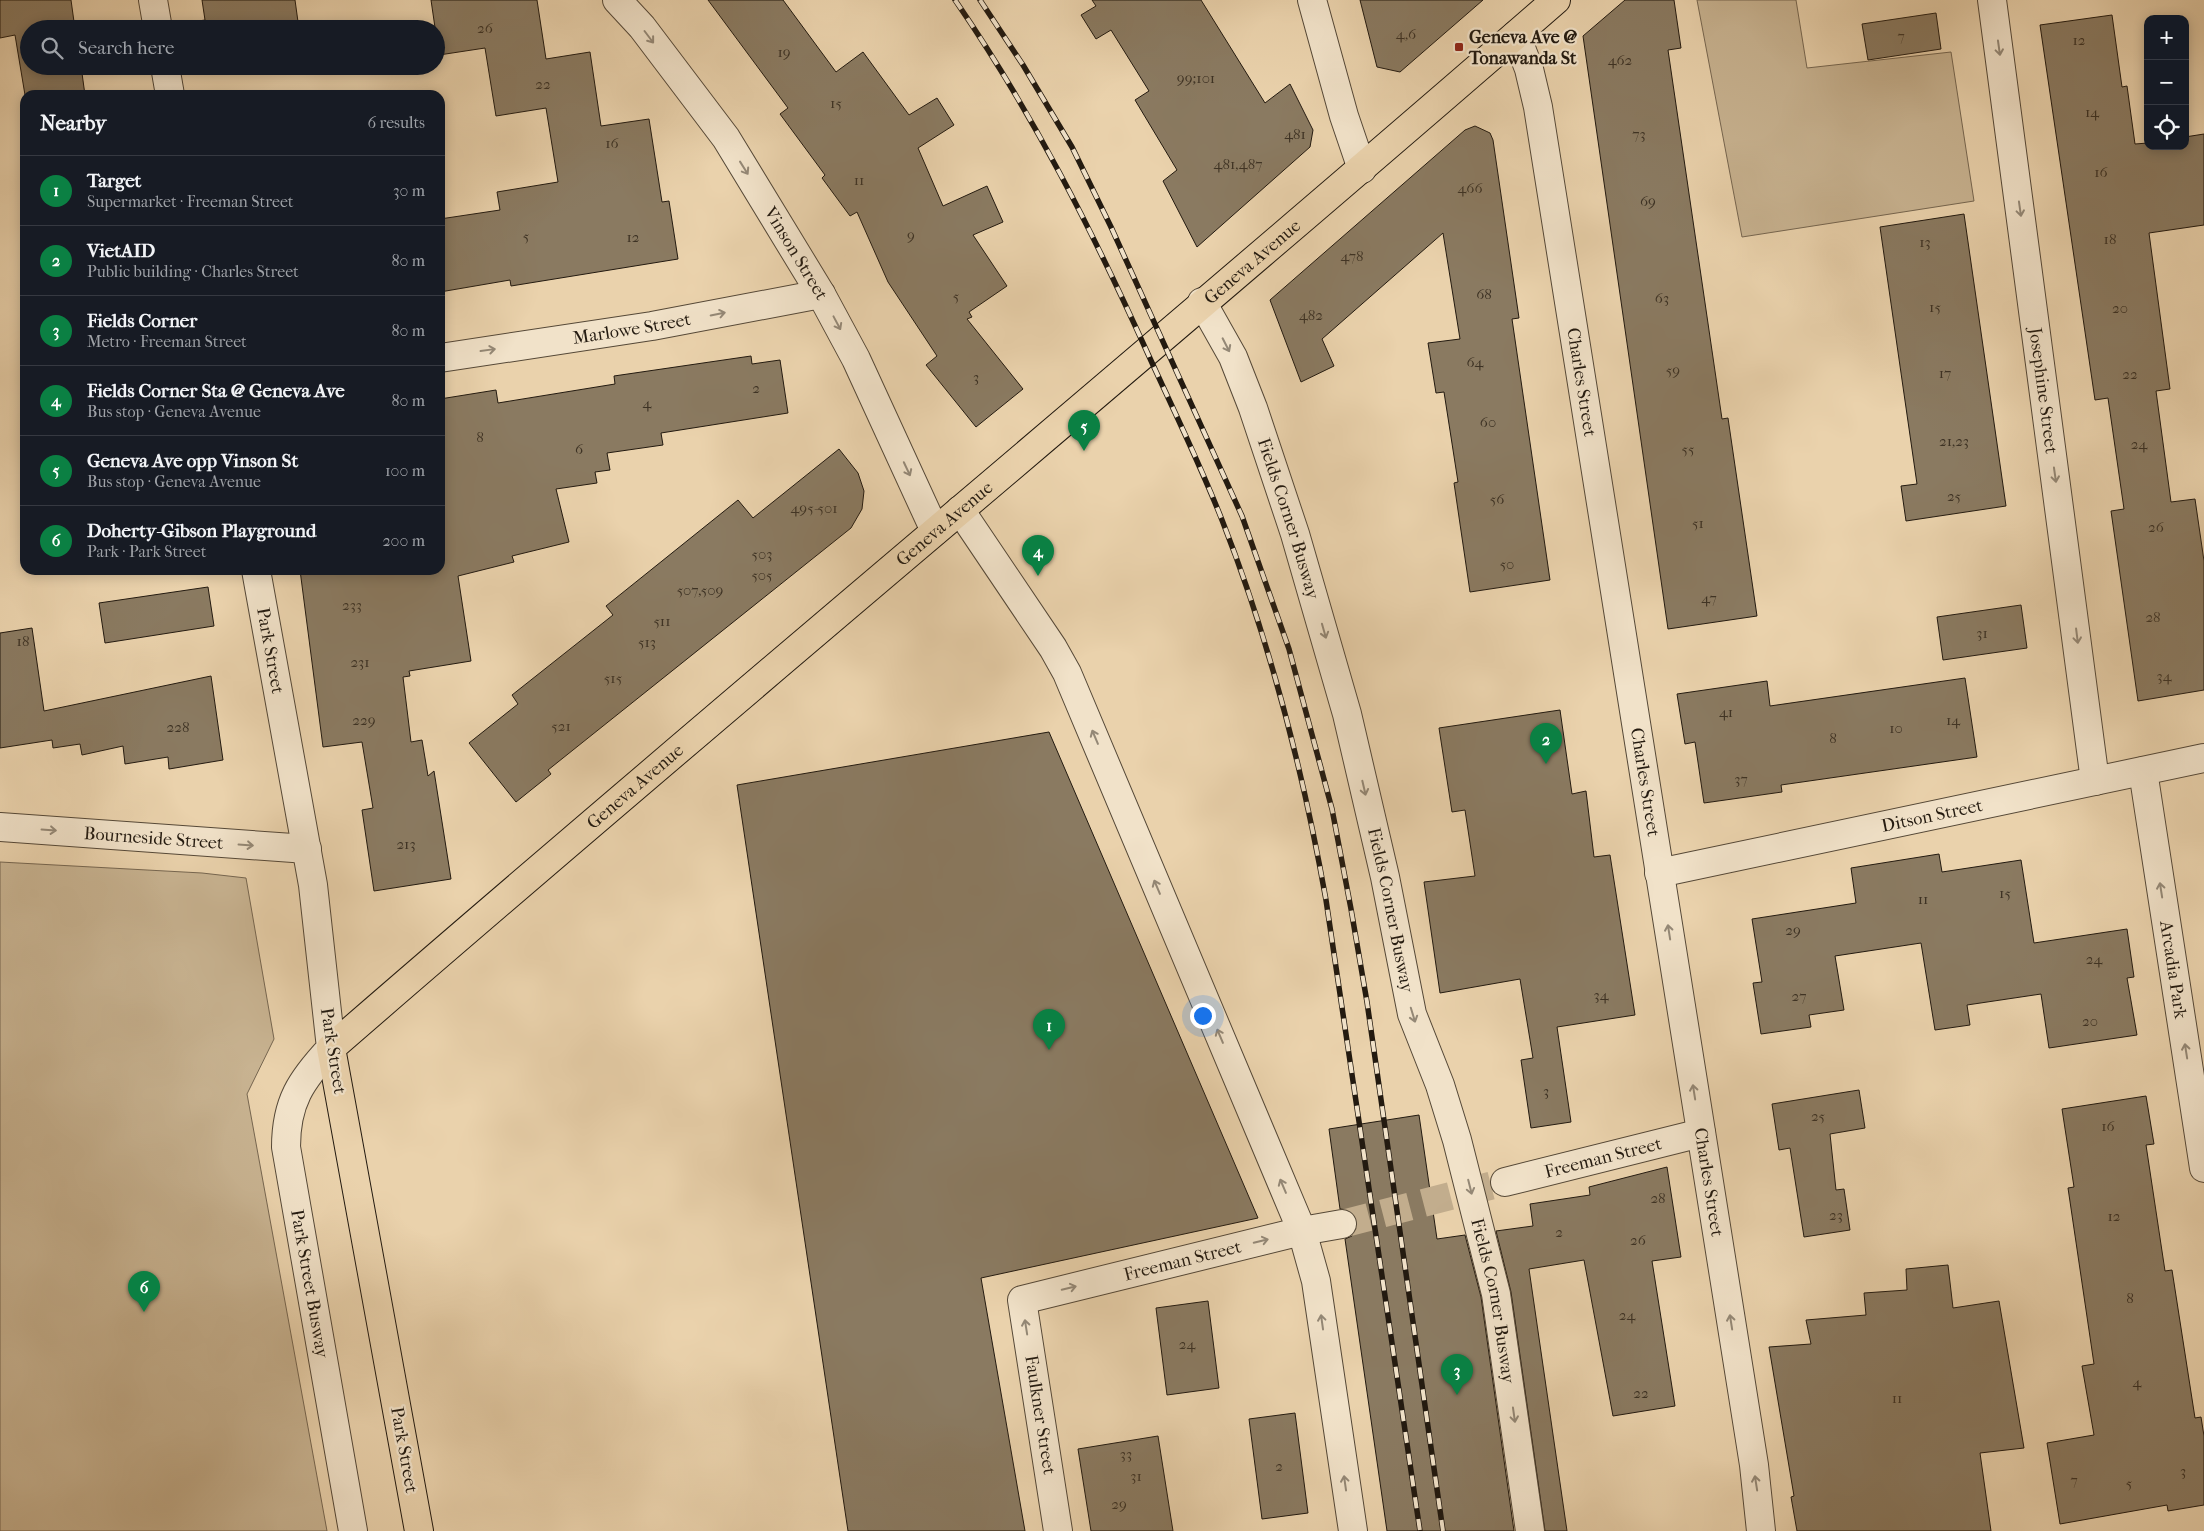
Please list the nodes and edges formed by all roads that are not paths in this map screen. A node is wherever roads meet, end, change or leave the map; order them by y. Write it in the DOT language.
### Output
graph roads {
  1 [pos="153,0"];
  2 [pos="617,0"];
  3 [pos="1312,0"];
  4 [pos="1556,0"];
  5 [pos="1992,0"];
  6 [pos="156,20"];
  7 [pos="1516,35"];
  8 [pos="167,75"];
  9 [pos="169,90"];
  10 [pos="1362,169"];
  11 [pos="821,294"];
  12 [pos="1202,302"];
  13 [pos="445,357"];
  14 [pos="960,510"];
  15 [pos="935,531"];
  16 [pos="257,575"];
  17 [pos="2204,758"];
  18 [pos="2143,771"];
  19 [pos="2095,781"];
  20 [pos="0,827"];
  21 [pos="307,850"];
  22 [pos="1660,874"];
  23 [pos="331,1048"];
  24 [pos="1701,1134"];
  25 [pos="2204,1168"];
  26 [pos="1505,1182"];
  27 [pos="1342,1224"];
  28 [pos="1302,1231"];
  29 [pos="1022,1300"];
  30 [pos="353,1531"];
  31 [pos="418,1531"];
  32 [pos="1058,1531"];
  33 [pos="1353,1531"];
  34 [pos="1530,1531"];
  35 [pos="1761,1531"];
  1 -- 6 [label="street"];
  2 -- 11 [label="street, Vinson Street, one-way"];
  3 -- 10 [label="street"];
  4 -- 7 [label="main road, Geneva Avenue"];
  5 -- 19 [label="street, Josephine Street, one-way"];
  7 -- 10 [label="main road, Geneva Avenue"];
  7 -- 22 [label="street, Charles Street"];
  8 -- 9 [label="street"];
  10 -- 12 [label="main road, Geneva Avenue"];
  13 -- 11 [label="street, Marlowe Street, one-way"];
  11 -- 15 [label="street, Vinson Street, one-way"];
  12 -- 14 [label="main road, Geneva Avenue"];
  12 -- 34 [label="street, Fields Corner Busway, one-way"];
  14 -- 15 [label="main road, Geneva Avenue"];
  28 -- 14 [label="street, one-way"];
  15 -- 23 [label="main road, Geneva Avenue"];
  16 -- 21 [label="street, Park Street"];
  17 -- 18 [label="street, Ditson Street"];
  18 -- 19 [label="street, Ditson Street"];
  25 -- 18 [label="street, Arcadia Park, one-way"];
  19 -- 22 [label="street, Ditson Street"];
  20 -- 21 [label="street, Bourneside Street, one-way"];
  21 -- 23 [label="street, Park Street"];
  24 -- 22 [label="street, Charles Street, one-way"];
  23 -- 30 [label="street, Park Street Busway"];
  23 -- 31 [label="main road, Park Street"];
  24 -- 26 [label="street, Freeman Street"];
  35 -- 24 [label="street, Charles Street, one-way"];
  27 -- 28 [label="street, Freeman Street"];
  29 -- 28 [label="street, Freeman Street, one-way"];
  33 -- 28 [label="street, one-way"];
  32 -- 29 [label="street, Faulkner Street, one-way"];
}
